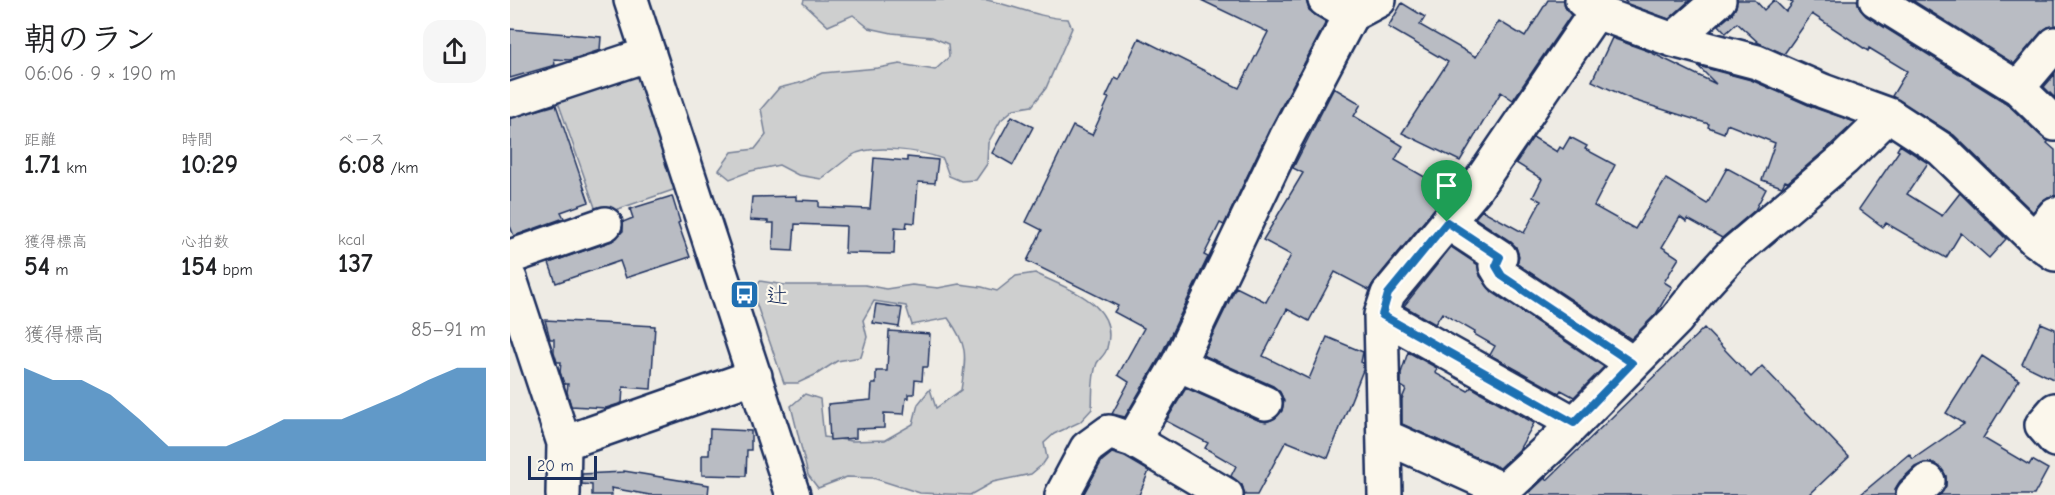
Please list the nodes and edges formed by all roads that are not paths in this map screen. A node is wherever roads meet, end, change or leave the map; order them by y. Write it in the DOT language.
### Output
graph roads {
  1 [pos="631,0"];
  2 [pos="1719,0"];
  3 [pos="1876,0"];
  4 [pos="1352,5"];
  5 [pos="1589,6"];
  6 [pos="1673,40"];
  7 [pos="2055,44"];
  8 [pos="649,54"];
  9 [pos="2018,88"];
  10 [pos="510,100"];
  11 [pos="1889,115"];
  12 [pos="2055,124"];
  13 [pos="2055,214"];
  14 [pos="1447,222"];
  15 [pos="605,224"];
  16 [pos="2045,247"];
  17 [pos="510,257"];
  18 [pos="510,279"];
  19 [pos="1382,315"];
  20 [pos="1632,363"];
  21 [pos="1178,364"];
  22 [pos="755,376"];
  23 [pos="1265,403"];
  24 [pos="2055,410"];
  25 [pos="1574,423"];
  26 [pos="1384,436"];
  27 [pos="1133,440"];
  28 [pos="2055,440"];
  29 [pos="564,443"];
  30 [pos="563,495"];
  31 [pos="793,495"];
  32 [pos="1062,495"];
  33 [pos="1226,495"];
  34 [pos="1385,495"];
  1 -- 8 [label="street"];
  2 -- 6 [label="street"];
  3 -- 9 [label="street"];
  4 -- 21 [label="street"];
  5 -- 6 [label="street"];
  5 -- 14 [label="street"];
  6 -- 11 [label="street"];
  7 -- 9 [label="street"];
  8 -- 10 [label="street"];
  8 -- 22 [label="street"];
  9 -- 12 [label="street"];
  11 -- 16 [label="street"];
  11 -- 20 [label="street"];
  13 -- 16 [label="street"];
  14 -- 19 [label="street"];
  14 -- 20 [label="street"];
  15 -- 17 [label="street"];
  18 -- 29 [label="street"];
  19 -- 25 [label="street"];
  19 -- 26 [label="street"];
  20 -- 25 [label="street"];
  21 -- 23 [label="street"];
  21 -- 27 [label="street"];
  22 -- 29 [label="street"];
  22 -- 31 [label="street"];
  24 -- 28 [label="street"];
  25 -- 26 [label="street"];
  26 -- 34 [label="street"];
  27 -- 32 [label="street"];
  27 -- 33 [label="street"];
  29 -- 30 [label="street"];
}
